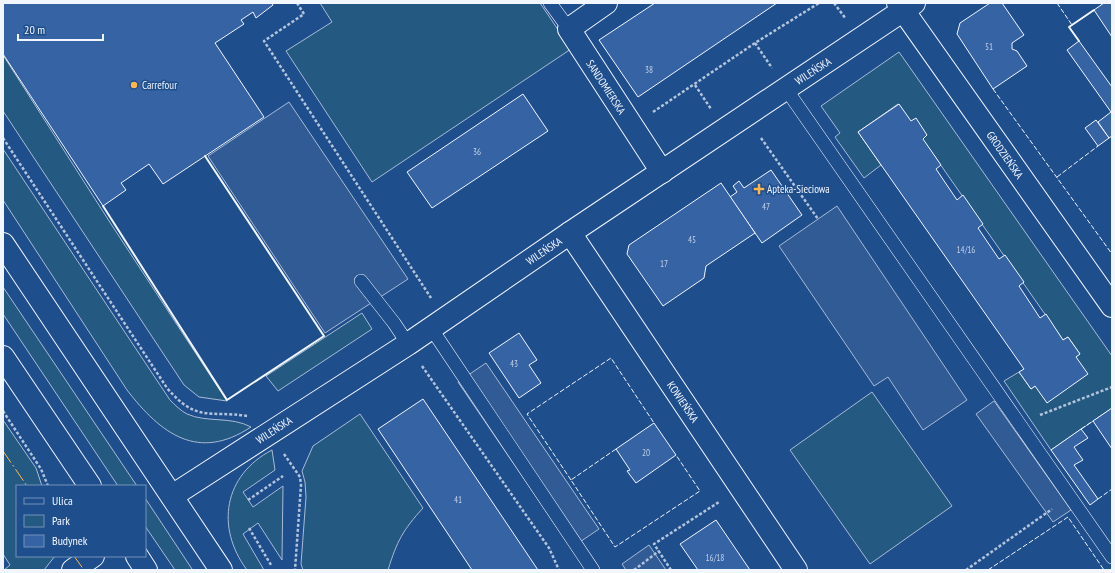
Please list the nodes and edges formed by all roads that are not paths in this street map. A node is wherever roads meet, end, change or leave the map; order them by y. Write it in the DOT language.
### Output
graph roads {
  1 [pos="550,3"];
  2 [pos="606,3"];
  3 [pos="905,6"];
  4 [pos="569,29"];
  5 [pos="786,89"];
  6 [pos="662,172"];
  7 [pos="570,233"];
  8 [pos="3,244"];
  9 [pos="362,281"];
  10 [pos="1112,306"];
  11 [pos="431,328"];
  12 [pos="408,344"];
  13 [pos="3,358"];
  14 [pos="89,485"];
  15 [pos="172,496"];
  16 [pos="92,557"];
  17 [pos="138,557"];
  18 [pos="1112,557"];
  19 [pos="73,570"];
  20 [pos="146,570"];
  21 [pos="221,570"];
  22 [pos="594,570"];
  23 [pos="796,570"];
  1 -- 4 [label="lane, SANDOMIERSKA"];
  2 -- 4 [label="street"];
  3 -- 5 [label="street, WILEŃSKA"];
  3 -- 10 [label="street, GRODZIEŃSKA"];
  4 -- 6 [label="street, SANDOMIERSKA"];
  5 -- 6 [label="street, WILEŃSKA"];
  5 -- 18 [label="lane"];
  6 -- 7 [label="street, WILEŃSKA"];
  7 -- 11 [label="street, WILEŃSKA"];
  7 -- 23 [label="street, KOWIEŃSKA"];
  8 -- 15 [label="street"];
  9 -- 12 [label="lane"];
  11 -- 12 [label="street, WILEŃSKA"];
  11 -- 22 [label="lane"];
  12 -- 15 [label="street, WILEŃSKA"];
  13 -- 14 [label="street"];
  15 -- 21 [label="street"];
  16 -- 19 [label="street"];
  17 -- 20 [label="street"];
}
